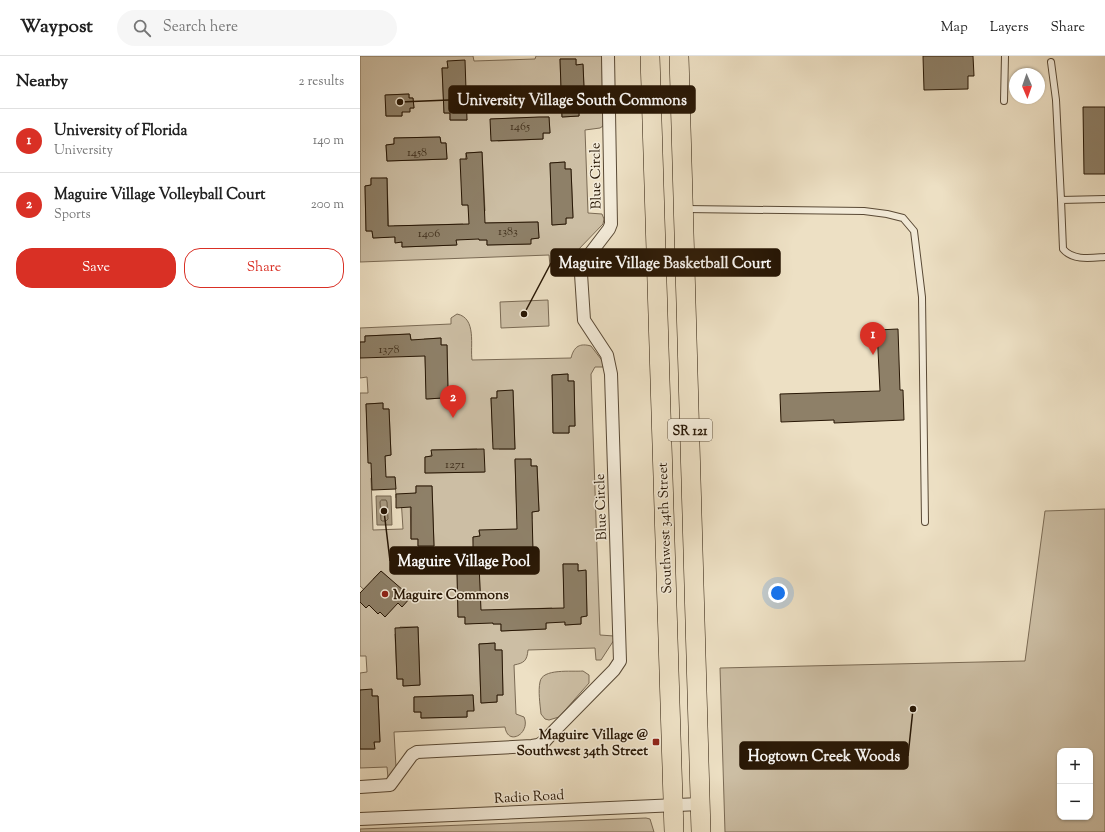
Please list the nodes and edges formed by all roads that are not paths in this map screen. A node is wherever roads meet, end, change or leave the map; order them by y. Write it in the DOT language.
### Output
graph roads {
  1 [pos="608,56"];
  2 [pos="650,56"];
  3 [pos="679,56"];
  4 [pos="1005,56"];
  5 [pos="1051,62"];
  6 [pos="1004,100"];
  7 [pos="1105,199"];
  8 [pos="1060,200"];
  9 [pos="684,209"];
  10 [pos="1105,257"];
  11 [pos="925,522"];
  12 [pos="360,787"];
  13 [pos="700,804"];
  14 [pos="673,805"];
  15 [pos="360,819"];
  16 [pos="674,832"];
  17 [pos="701,832"];
  1 -- 12 [label="street, Blue Circle"];
  2 -- 14 [label="main road, Southwest 34th Street / SR 121"];
  3 -- 9 [label="main road, Southwest 34th Street / SR 121"];
  4 -- 6 [label="lane"];
  5 -- 8 [label="lane"];
  7 -- 8 [label="lane"];
  8 -- 10 [label="lane"];
  9 -- 11 [label="lane"];
  9 -- 13 [label="main road, Southwest 34th Street / SR 121"];
  13 -- 14 [label="street, Radio Road"];
  13 -- 17 [label="main road, Southwest 34th Street / SR 121"];
  14 -- 15 [label="street, Radio Road"];
  14 -- 16 [label="main road, Southwest 34th Street / SR 121"];
}
